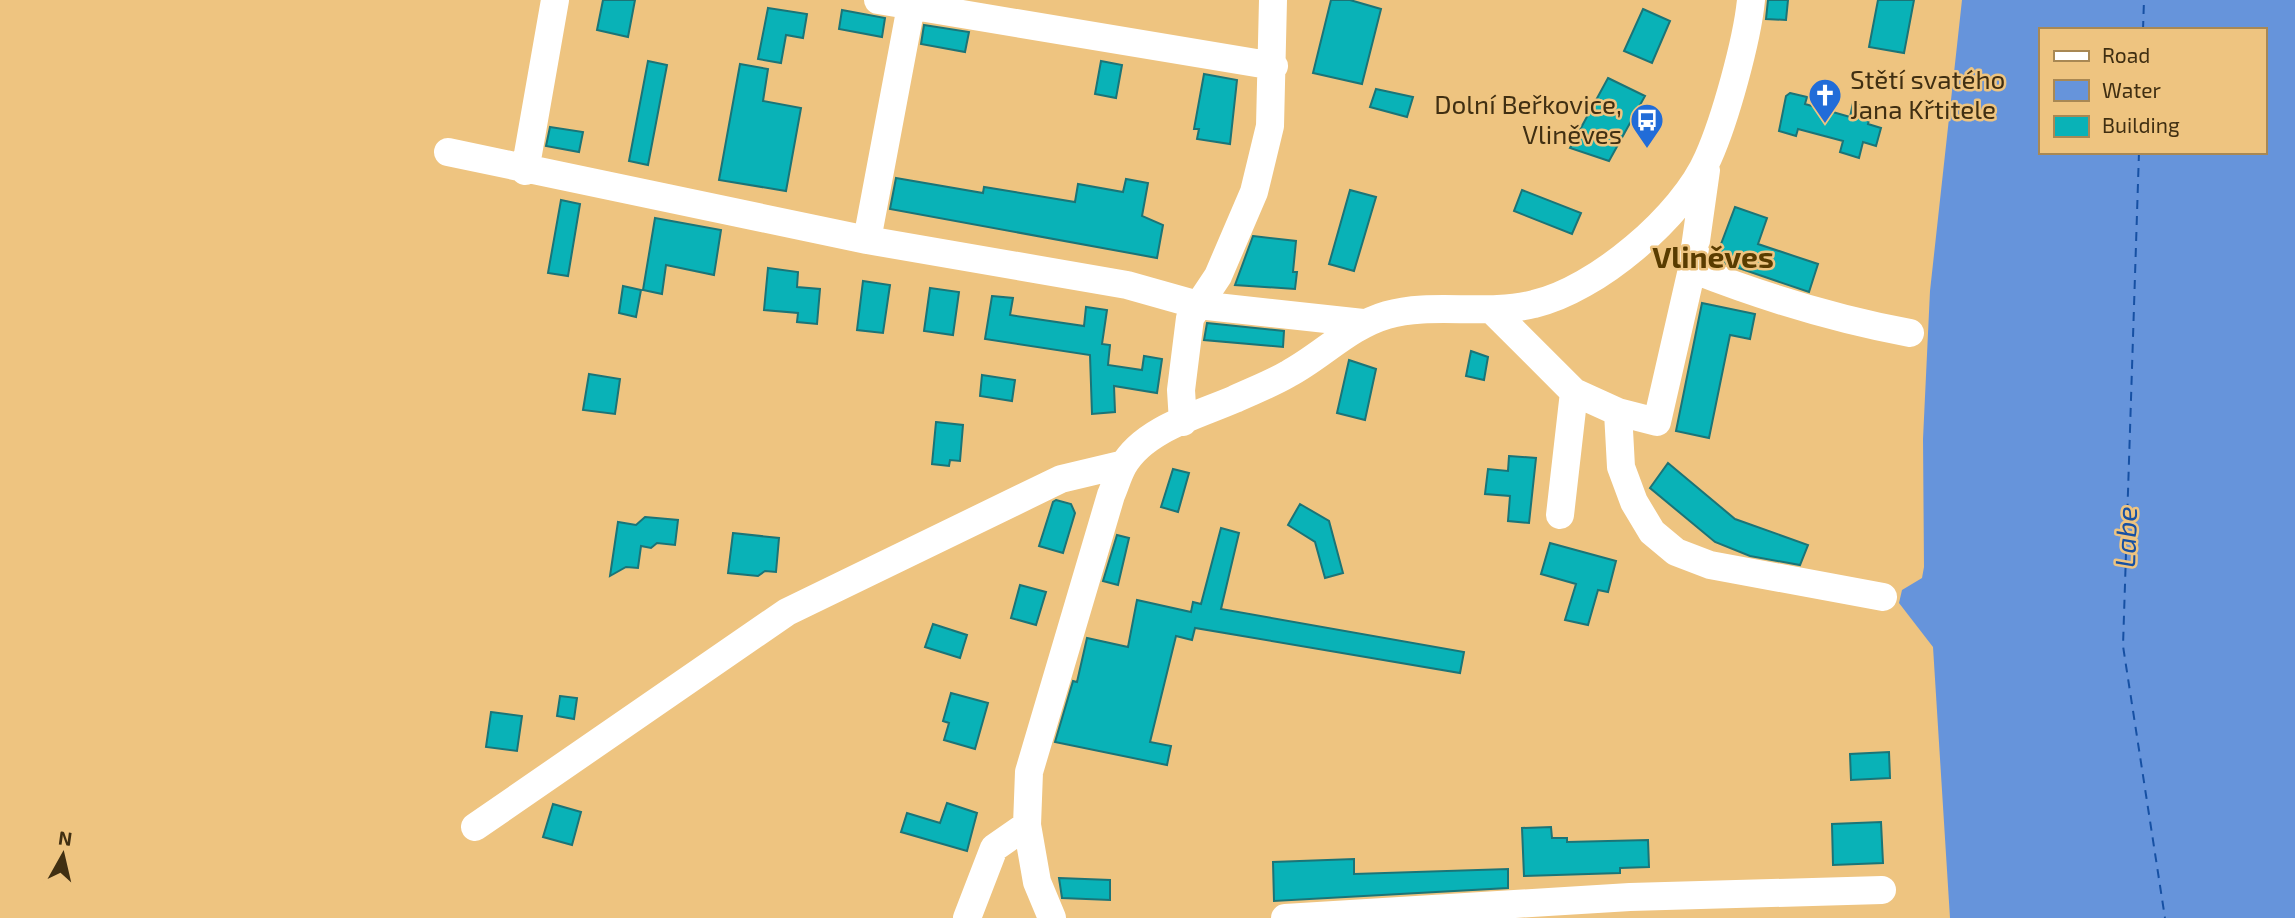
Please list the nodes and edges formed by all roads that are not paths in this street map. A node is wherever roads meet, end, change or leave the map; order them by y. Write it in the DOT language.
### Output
graph roads {
  1 [pos="555,0"];
  2 [pos="878,0"];
  3 [pos="1273,0"];
  4 [pos="1751,0"];
  5 [pos="911,6"];
  6 [pos="1274,66"];
  7 [pos="448,152"];
  8 [pos="1708,160"];
  9 [pos="525,171"];
  10 [pos="867,240"];
  11 [pos="1692,269"];
  12 [pos="1198,305"];
  13 [pos="1493,311"];
  14 [pos="1363,323"];
  15 [pos="1910,333"];
  16 [pos="1574,392"];
  17 [pos="1618,412"];
  18 [pos="1183,422"];
  19 [pos="1124,464"];
  20 [pos="1560,515"];
  21 [pos="1883,597"];
  22 [pos="1027,825"];
  23 [pos="475,827"];
  24 [pos="1882,890"];
  25 [pos="967,918"];
  26 [pos="1052,918"];
  27 [pos="1285,918"];
  1 -- 9 [label="street"];
  2 -- 5 [label="street"];
  3 -- 6 [label="street"];
  4 -- 8 [label="street"];
  5 -- 6 [label="street"];
  5 -- 10 [label="street"];
  6 -- 12 [label="street"];
  7 -- 9 [label="street"];
  8 -- 11 [label="street"];
  8 -- 13 [label="street"];
  9 -- 10 [label="street"];
  10 -- 12 [label="street"];
  11 -- 15 [label="street"];
  11 -- 17 [label="street"];
  12 -- 14 [label="street"];
  12 -- 18 [label="street"];
  13 -- 14 [label="street"];
  13 -- 16 [label="street"];
  14 -- 18 [label="street"];
  16 -- 17 [label="street"];
  16 -- 20 [label="street"];
  17 -- 21 [label="street"];
  18 -- 19 [label="street"];
  19 -- 22 [label="street"];
  19 -- 23 [label="street"];
  22 -- 25 [label="street"];
  22 -- 26 [label="street"];
  24 -- 27 [label="street"];
}
